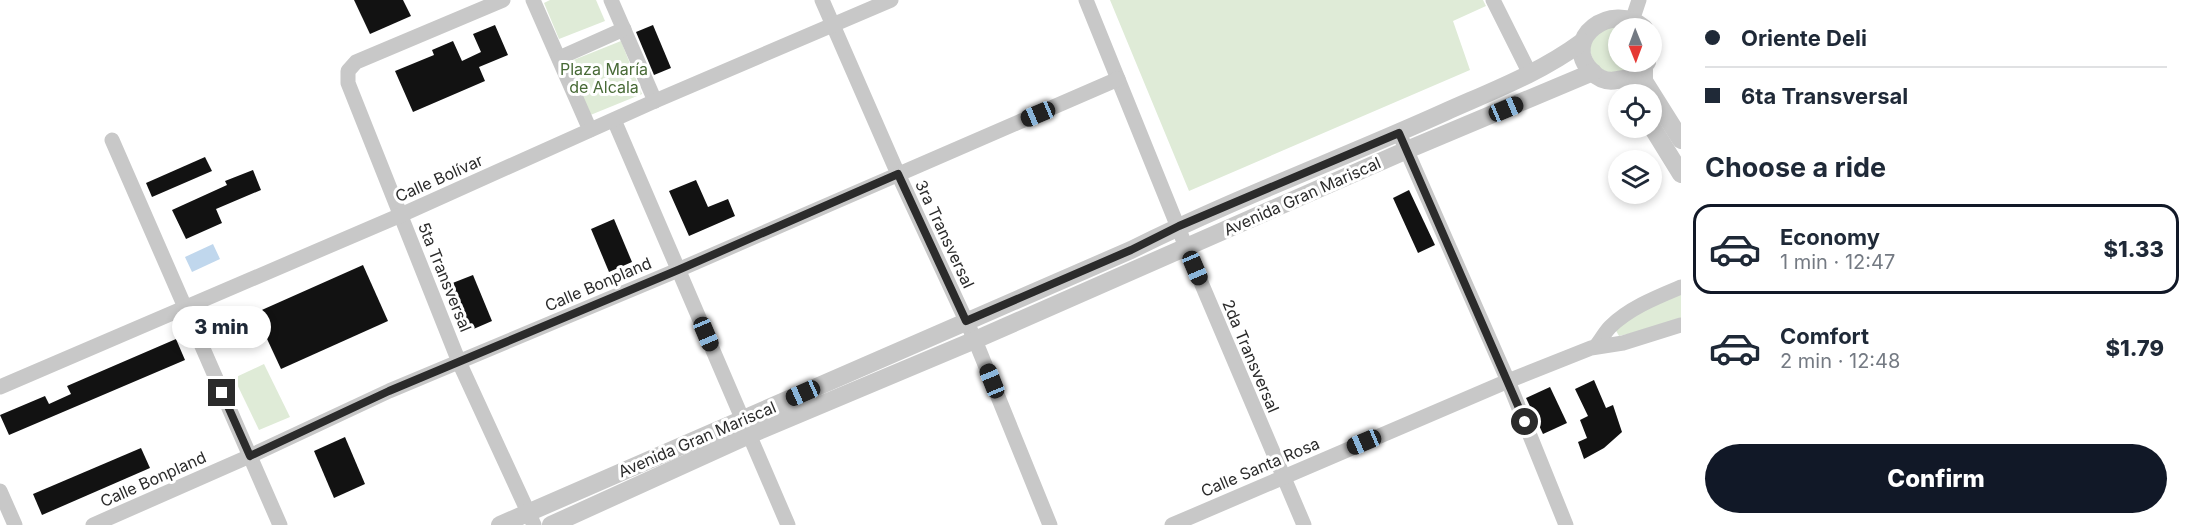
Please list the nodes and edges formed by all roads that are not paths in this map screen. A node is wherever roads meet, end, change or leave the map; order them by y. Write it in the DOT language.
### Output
graph roads {
  1 [pos="503,0"];
  2 [pos="533,0"];
  3 [pos="611,0"];
  4 [pos="822,0"];
  5 [pos="891,0"];
  6 [pos="1086,0"];
  7 [pos="1493,0"];
  8 [pos="1639,0"];
  9 [pos="1625,18"];
  10 [pos="1638,18"];
  11 [pos="834,25"];
  12 [pos="624,30"];
  13 [pos="1582,42"];
  14 [pos="559,58"];
  15 [pos="1593,72"];
  16 [pos="1637,72"];
  17 [pos="1645,72"];
  18 [pos="1530,74"];
  19 [pos="1118,79"];
  20 [pos="1611,84"];
  21 [pos="1623,84"];
  22 [pos="655,101"];
  23 [pos="614,120"];
  24 [pos="590,130"];
  25 [pos="1399,133"];
  26 [pos="1659,138"];
  27 [pos="112,140"];
  28 [pos="1681,140"];
  29 [pos="1407,150"];
  30 [pos="898,174"];
  31 [pos="1681,174"];
  32 [pos="401,215"];
  33 [pos="1179,226"];
  34 [pos="1186,247"];
  35 [pos="678,270"];
  36 [pos="1681,287"];
  37 [pos="186,308"];
  38 [pos="966,321"];
  39 [pos="1681,325"];
  40 [pos="975,340"];
  41 [pos="1596,346"];
  42 [pos="459,362"];
  43 [pos="1508,381"];
  44 [pos="0,387"];
  45 [pos="746,428"];
  46 [pos="250,456"];
  47 [pos="1282,477"];
  48 [pos="0,491"];
  49 [pos="531,519"];
  50 [pos="15,525"];
  51 [pos="93,525"];
  52 [pos="280,525"];
  53 [pos="500,525"];
  54 [pos="552,525"];
  55 [pos="789,525"];
  56 [pos="1050,525"];
  57 [pos="1172,525"];
  58 [pos="1304,525"];
  59 [pos="1566,525"];
  1 -- 32 [label="street, 5ta Transversal"];
  2 -- 14 [label="street"];
  3 -- 12 [label="street"];
  4 -- 11 [label="street, 3ra Transversal"];
  5 -- 11 [label="street, Calle Bolívar"];
  6 -- 19 [label="street, 2da Transversal"];
  7 -- 18 [label="street"];
  8 -- 10 [label="street"];
  9 -- 13 [label="street, Avenida Gran Mariscal"];
  11 -- 22 [label="street, Calle Bolívar"];
  11 -- 30 [label="street, 3ra Transversal"];
  12 -- 14 [label="street"];
  12 -- 22 [label="street"];
  13 -- 15 [label="street"];
  13 -- 18 [label="street, Avenida Gran Mariscal"];
  14 -- 24 [label="street"];
  15 -- 20 [label="street"];
  15 -- 29 [label="street, Avenida Gran Mariscal"];
  16 -- 21 [label="street"];
  17 -- 28 [label="street"];
  18 -- 25 [label="street, Avenida Gran Mariscal"];
  19 -- 30 [label="street, Calle Bonpland"];
  19 -- 33 [label="street, 2da Transversal"];
  22 -- 23 [label="street, Calle Bolívar"];
  23 -- 24 [label="street, Calle Bolívar"];
  23 -- 35 [label="street"];
  24 -- 32 [label="street, Calle Bolívar"];
  25 -- 29 [label="street"];
  25 -- 33 [label="street, Avenida Gran Mariscal"];
  26 -- 31 [label="street"];
  27 -- 37 [label="street"];
  29 -- 34 [label="street, Avenida Gran Mariscal"];
  29 -- 43 [label="street"];
  30 -- 35 [label="street, Calle Bonpland"];
  30 -- 38 [label="street, 3ra Transversal"];
  32 -- 37 [label="street, Calle Bolívar"];
  32 -- 42 [label="street, 5ta Transversal"];
  33 -- 34 [label="street, 2da Transversal"];
  33 -- 38 [label="street, Avenida Gran Mariscal"];
  34 -- 40 [label="street, Avenida Gran Mariscal"];
  34 -- 47 [label="street, 2da Transversal"];
  35 -- 42 [label="street, Calle Bonpland"];
  35 -- 45 [label="street"];
  36 -- 41 [label="street, Calle Santa Rosa"];
  37 -- 44 [label="street, Calle Bolívar"];
  37 -- 46 [label="street"];
  38 -- 40 [label="street, 3ra Transversal"];
  38 -- 45 [label="street, Avenida Gran Mariscal"];
  39 -- 41 [label="street, Calle Santa Rosa"];
  40 -- 45 [label="street, Avenida Gran Mariscal"];
  40 -- 56 [label="street, 3ra Transversal"];
  41 -- 43 [label="street, Calle Santa Rosa"];
  42 -- 46 [label="street, Calle Bonpland"];
  42 -- 49 [label="street, 5ta Transversal"];
  43 -- 47 [label="street, Calle Santa Rosa"];
  43 -- 59 [label="street"];
  45 -- 49 [label="street, Avenida Gran Mariscal"];
  45 -- 54 [label="street, Avenida Gran Mariscal"];
  45 -- 55 [label="street"];
  46 -- 51 [label="street, Calle Bonpland"];
  46 -- 52 [label="street"];
  47 -- 57 [label="street, Calle Santa Rosa"];
  47 -- 58 [label="street, 2da Transversal"];
  48 -- 50 [label="street"];
  49 -- 53 [label="street, Avenida Gran Mariscal"];
}
